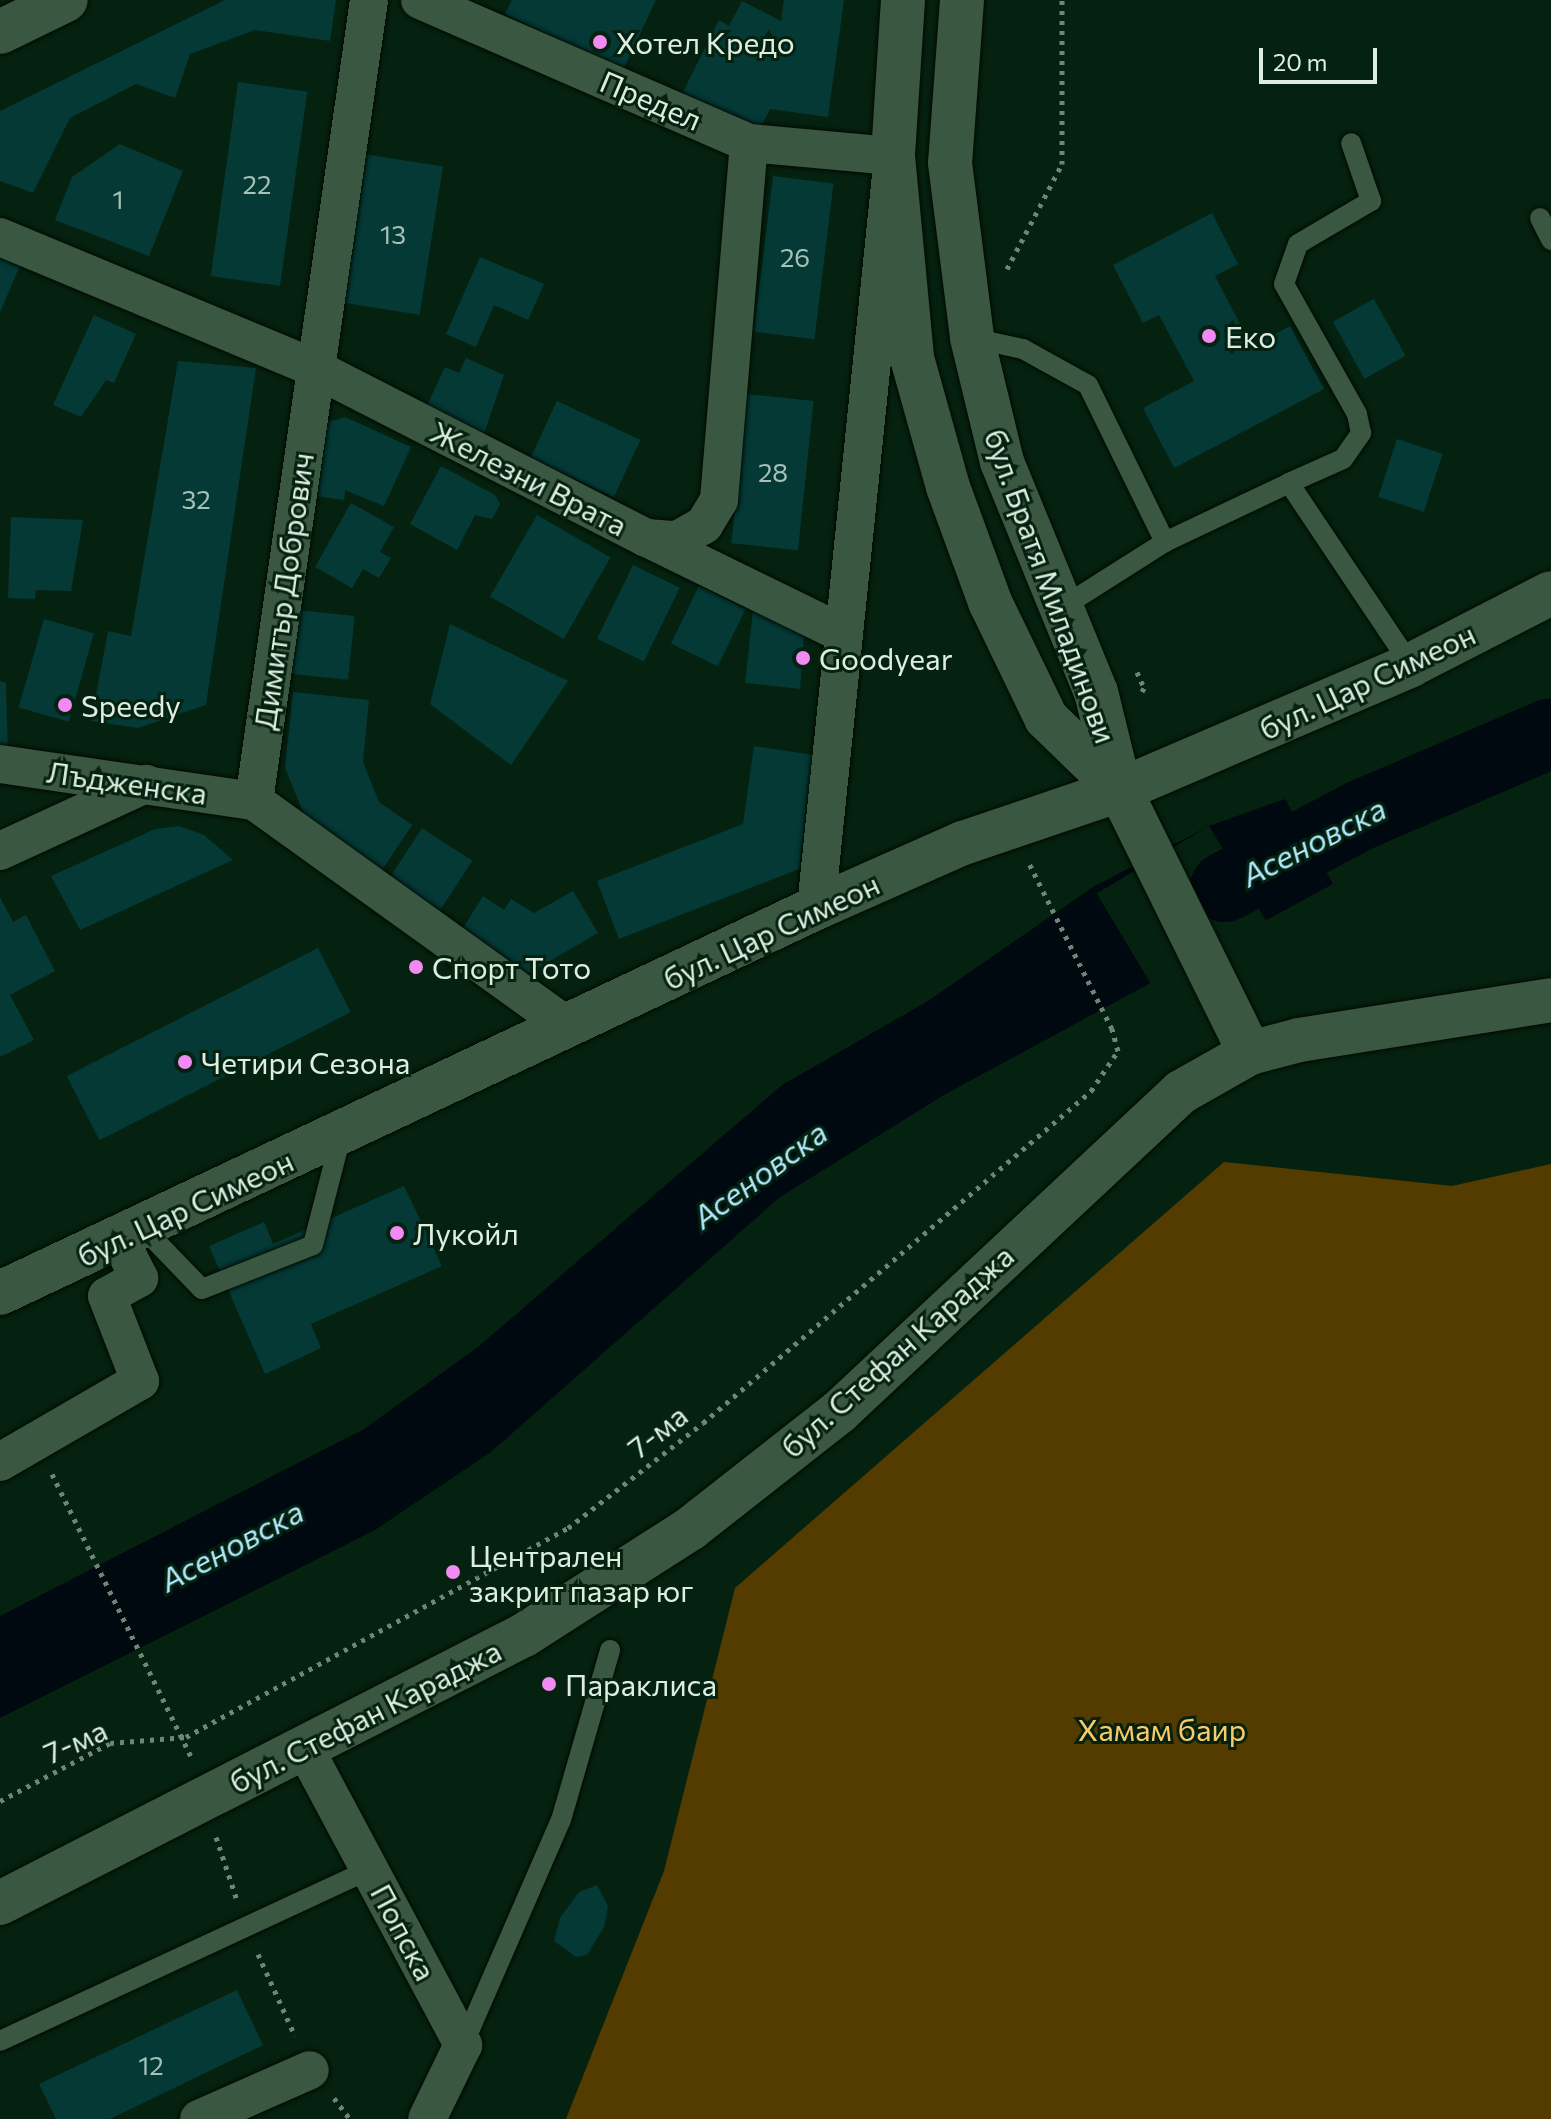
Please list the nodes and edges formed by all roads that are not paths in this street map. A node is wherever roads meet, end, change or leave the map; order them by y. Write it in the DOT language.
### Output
graph roads {
  1 [pos="66,0"];
  2 [pos="369,0"];
  3 [pos="420,0"];
  4 [pos="903,0"];
  5 [pos="962,0"];
  6 [pos="0,32"];
  7 [pos="749,143"];
  8 [pos="1351,143"];
  9 [pos="893,156"];
  10 [pos="1540,218"];
  11 [pos="0,237"];
  12 [pos="1551,240"];
  13 [pos="972,338"];
  14 [pos="314,368"];
  15 [pos="1289,483"];
  16 [pos="646,538"];
  17 [pos="1165,542"];
  18 [pos="1551,593"];
  19 [pos="1061,608"];
  20 [pos="844,634"];
  21 [pos="1411,665"];
  22 [pos="0,764"];
  23 [pos="146,784"];
  24 [pos="1120,790"];
  25 [pos="254,801"];
  26 [pos="0,851"];
  27 [pos="816,908"];
  28 [pos="1551,1000"];
  29 [pos="568,1027"];
  30 [pos="1250,1053"];
  31 [pos="341,1135"];
  32 [pos="132,1234"];
  33 [pos="0,1293"];
  34 [pos="0,1462"];
  35 [pos="610,1650"];
  36 [pos="304,1747"];
  37 [pos="370,1869"];
  38 [pos="0,1903"];
  39 [pos="0,2041"];
  40 [pos="463,2045"];
  41 [pos="310,2070"];
  42 [pos="199,2119"];
  43 [pos="427,2119"];
  1 -- 6 [label="main road"];
  2 -- 14 [label="street, Димитър Добрович"];
  3 -- 7 [label="street, Предел"];
  4 -- 9 [label="main road, бул. Братя Миладинови"];
  5 -- 13 [label="main road, бул. Братя Миладинови"];
  7 -- 9 [label="street, Предел"];
  7 -- 16 [label="street, Железни Врата"];
  8 -- 15 [label="lane"];
  9 -- 20 [label="street, бул. Братя Миладинови"];
  9 -- 24 [label="main road, бул. Братя Миладинови"];
  10 -- 12 [label="lane"];
  11 -- 14 [label="street, Железни Врата"];
  13 -- 17 [label="lane"];
  13 -- 19 [label="main road, бул. Братя Миладинови"];
  14 -- 16 [label="street, Железни Врата"];
  14 -- 25 [label="street, Димитър Добрович"];
  15 -- 17 [label="lane"];
  15 -- 21 [label="lane"];
  16 -- 20 [label="street"];
  17 -- 19 [label="lane"];
  18 -- 21 [label="main road, бул. Цар Симеон"];
  19 -- 24 [label="main road, бул. Братя Миладинови"];
  20 -- 27 [label="street, бул. Братя Миладинови"];
  21 -- 24 [label="main road, бул. Цар Симеон"];
  22 -- 23 [label="street, Лъдженска"];
  23 -- 25 [label="street, Лъдженска"];
  23 -- 26 [label="street"];
  24 -- 27 [label="main road, бул. Цар Симеон"];
  24 -- 30 [label="main road, бул. Братя Миладинови"];
  25 -- 29 [label="street"];
  27 -- 29 [label="main road, бул. Цар Симеон"];
  28 -- 30 [label="main road, бул. Стефан Караджа"];
  29 -- 31 [label="main road, бул. Цар Симеон"];
  30 -- 36 [label="main road, бул. Стефан Караджа"];
  31 -- 32 [label="main road, бул. Цар Симеон"];
  31 -- 32 [label="lane"];
  32 -- 33 [label="main road, бул. Цар Симеон"];
  32 -- 34 [label="street"];
  35 -- 40 [label="lane"];
  36 -- 37 [label="street, Попска"];
  36 -- 38 [label="main road, бул. Стефан Караджа"];
  37 -- 39 [label="lane"];
  37 -- 40 [label="street, Попска"];
  40 -- 43 [label="street"];
  41 -- 42 [label="street"];
}
